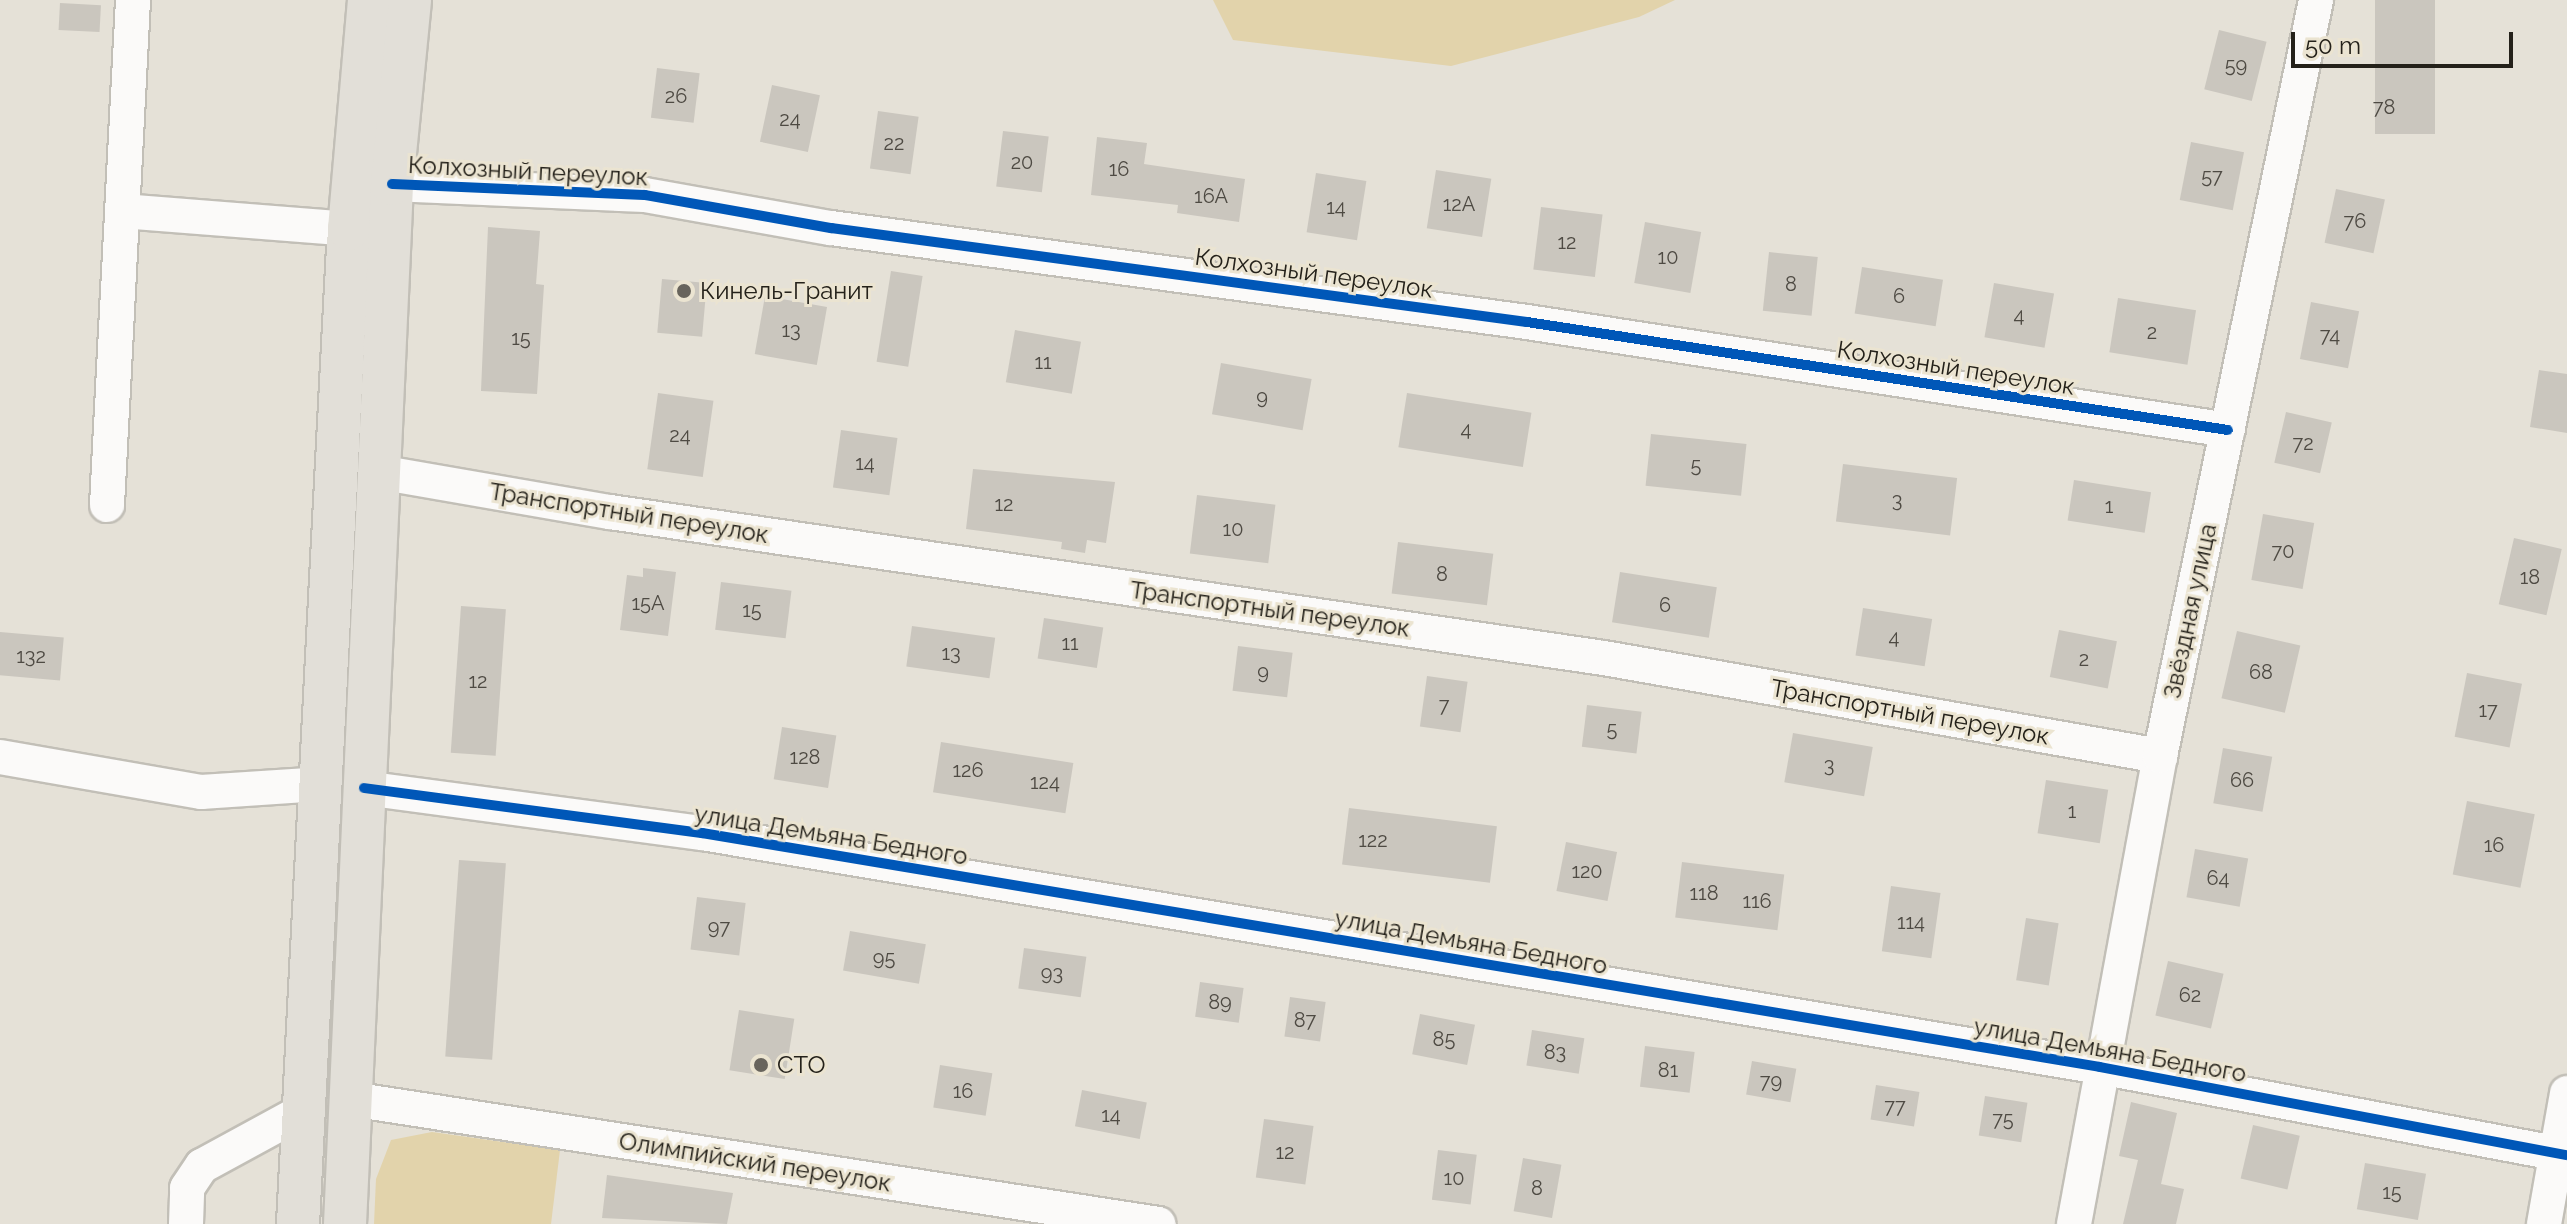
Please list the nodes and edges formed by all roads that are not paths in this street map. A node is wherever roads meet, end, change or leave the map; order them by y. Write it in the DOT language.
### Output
graph roads {
  1 [pos="133,0"];
  2 [pos="369,0"];
  3 [pos="410,0"];
  4 [pos="2316,0"];
  5 [pos="392,184"];
  6 [pos="122,211"];
  7 [pos="349,229"];
  8 [pos="2228,430"];
  9 [pos="378,472"];
  10 [pos="107,505"];
  11 [pos="2160,756"];
  12 [pos="0,757"];
  13 [pos="320,784"];
  14 [pos="364,788"];
  15 [pos="2100,1067"];
  16 [pos="2567,1093"];
  17 [pos="351,1099"];
  18 [pos="303,1111"];
  19 [pos="2562,1154"];
  20 [pos="186,1224"];
  21 [pos="298,1224"];
  22 [pos="345,1224"];
  23 [pos="1158,1224"];
  24 [pos="2074,1224"];
  25 [pos="2544,1224"];
  1 -- 6 [label="street"];
  2 -- 7 [label="main road"];
  3 -- 5 [label="main road"];
  4 -- 8 [label="street, Звёздная улица"];
  5 -- 8 [label="street, Колхозный переулок"];
  5 -- 9 [label="main road"];
  6 -- 7 [label="street"];
  6 -- 10 [label="street"];
  7 -- 13 [label="main road"];
  8 -- 11 [label="street, Звёздная улица"];
  9 -- 11 [label="street, Транспортный переулок"];
  9 -- 14 [label="main road"];
  11 -- 15 [label="street, Звёздная улица"];
  12 -- 13 [label="street"];
  13 -- 18 [label="main road"];
  14 -- 15 [label="street, улица Демьяна Бедного"];
  14 -- 17 [label="main road"];
  15 -- 19 [label="street, улица Демьяна Бедного"];
  15 -- 24 [label="street, Звёздная улица"];
  16 -- 19 [label="street"];
  17 -- 22 [label="main road"];
  17 -- 23 [label="street, Олимпийский переулок"];
  18 -- 20 [label="street"];
  18 -- 21 [label="main road"];
  19 -- 25 [label="street"];
}
